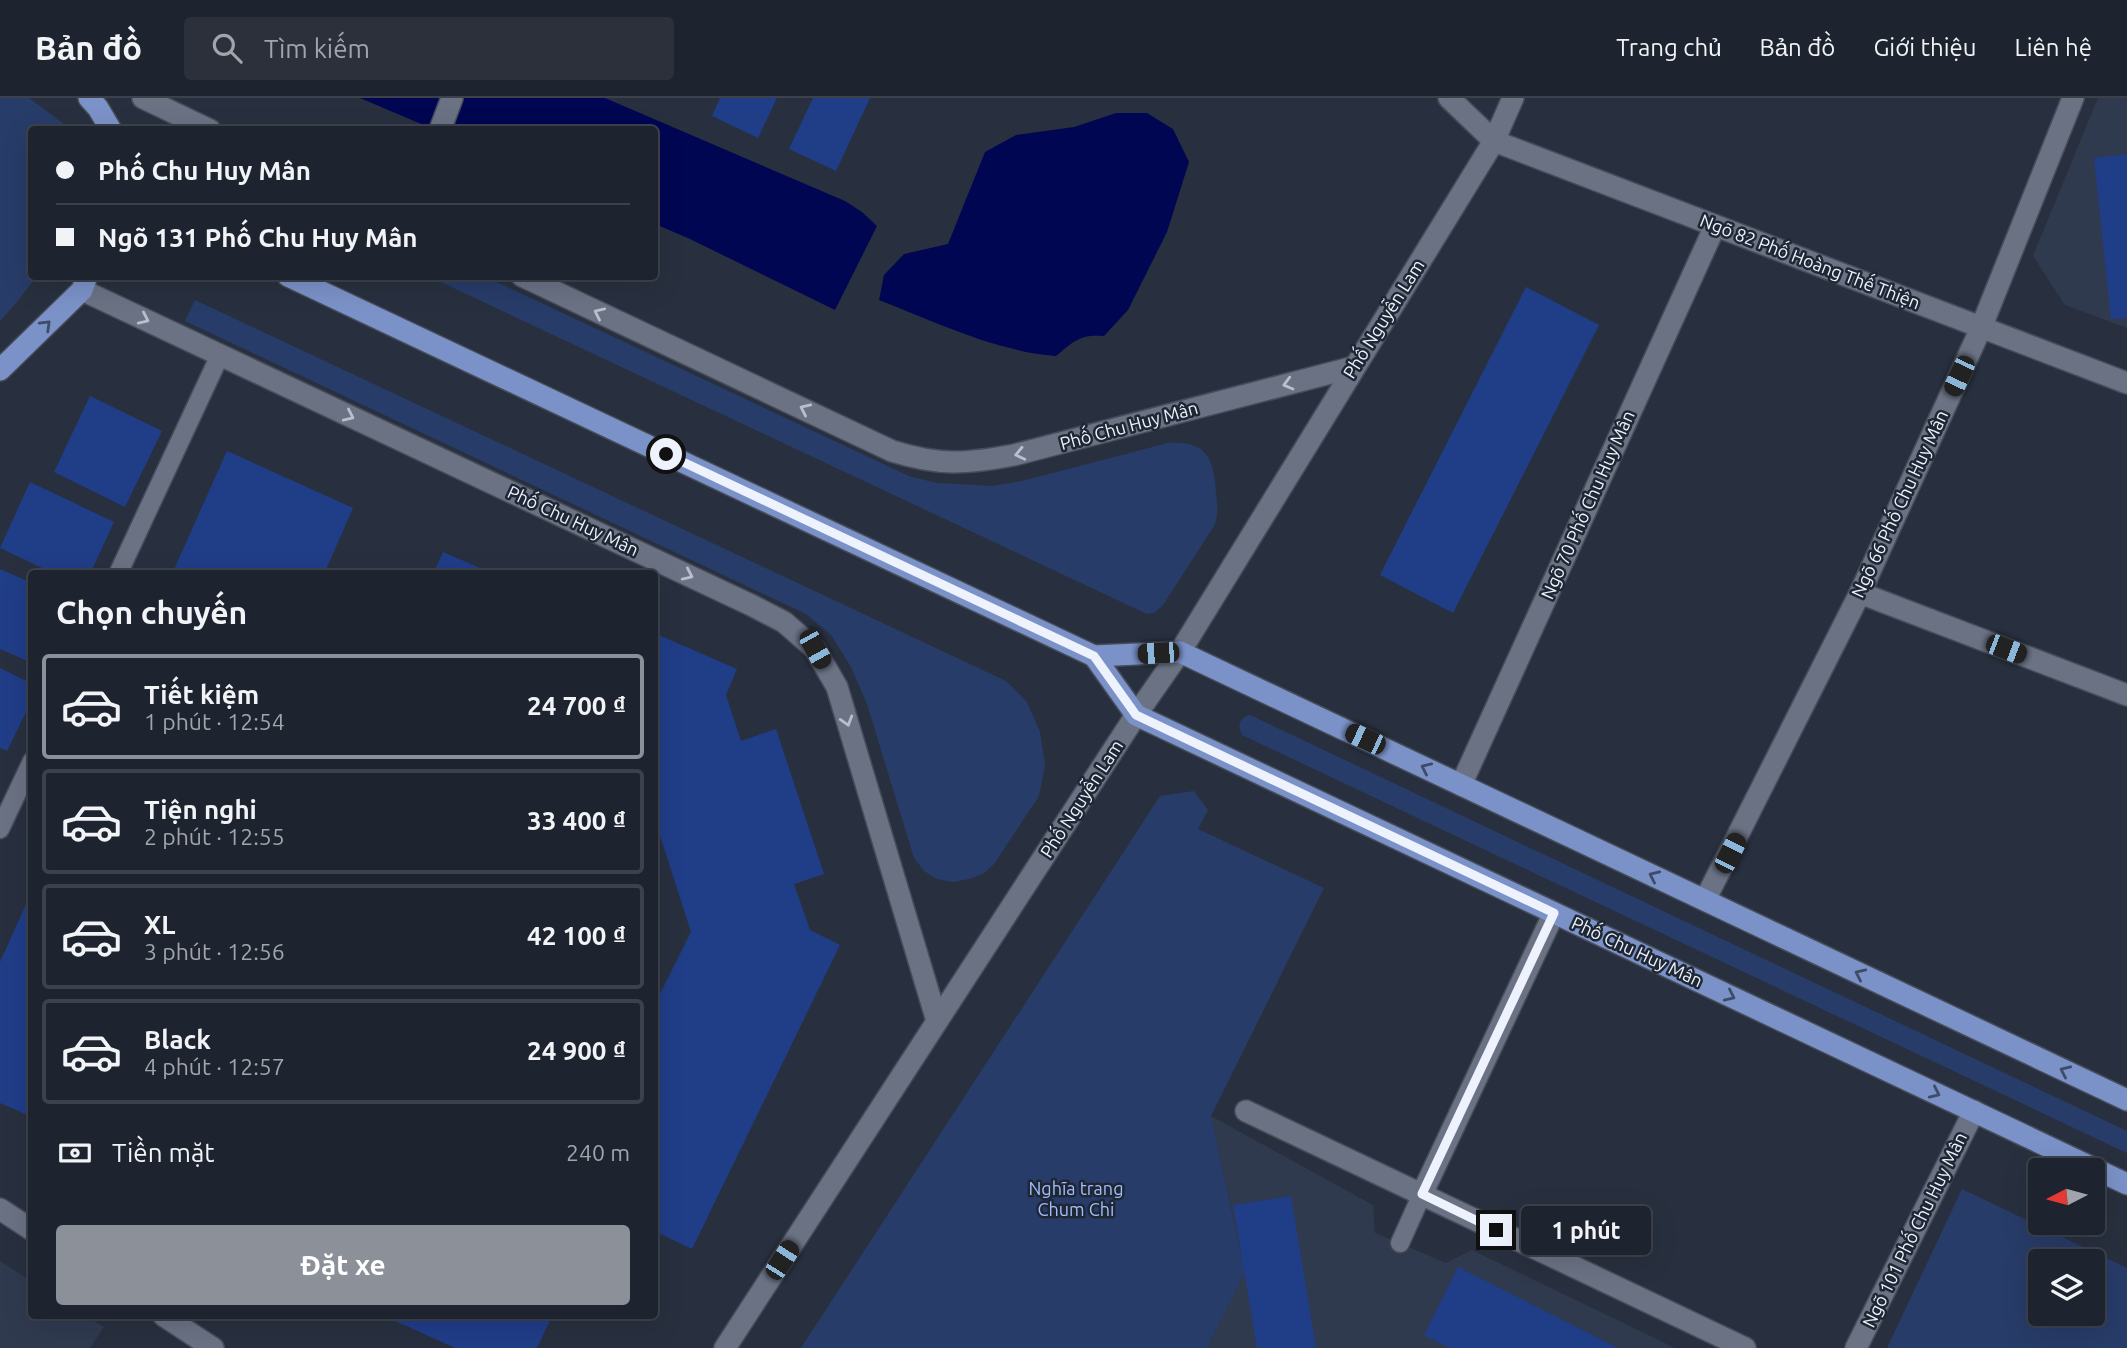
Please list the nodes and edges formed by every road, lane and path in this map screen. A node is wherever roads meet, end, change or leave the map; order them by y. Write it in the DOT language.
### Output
graph roads {
  1 [pos="89,98"];
  2 [pos="143,98"];
  3 [pos="452,98"];
  4 [pos="1449,98"];
  5 [pos="1513,98"];
  6 [pos="2073,98"];
  7 [pos="109,126"];
  8 [pos="202,126"];
  9 [pos="442,126"];
  10 [pos="1494,142"];
  11 [pos="1715,226"];
  12 [pos="296,280"];
  13 [pos="530,280"];
  14 [pos="84,283"];
  15 [pos="1981,328"];
  16 [pos="220,355"];
  17 [pos="1354,367"];
  18 [pos="0,370"];
  19 [pos="2127,383"];
  20 [pos="120,570"];
  21 [pos="1860,593"];
  22 [pos="1180,652"];
  23 [pos="1094,656"];
  24 [pos="2127,695"];
  25 [pos="1136,715"];
  26 [pos="28,769"];
  27 [pos="1461,785"];
  28 [pos="0,828"];
  29 [pos="1705,900"];
  30 [pos="1554,913"];
  31 [pos="937,1021"];
  32 [pos="2127,1100"];
  33 [pos="1246,1111"];
  34 [pos="1974,1111"];
  35 [pos="2127,1184"];
  36 [pos="1422,1194"];
  37 [pos="0,1209"];
  38 [pos="28,1227"];
  39 [pos="1399,1243"];
  40 [pos="168,1319"];
  41 [pos="212,1348"];
  42 [pos="725,1348"];
  43 [pos="1745,1348"];
  44 [pos="1856,1348"];
  1 -- 7 [label="main road"];
  2 -- 8 [label="street"];
  3 -- 9 [label="street"];
  4 -- 10 [label="street"];
  5 -- 10 [label="street, Phố Nguyễn Lam"];
  6 -- 15 [label="street, Ngõ 66 Phố Chu Huy Mân"];
  10 -- 11 [label="street, Ngõ 82 Phố Hoàng Thế Thiện"];
  10 -- 17 [label="street, Phố Nguyễn Lam"];
  11 -- 15 [label="street, Ngõ 82 Phố Hoàng Thế Thiện"];
  11 -- 27 [label="street, Ngõ 70 Phố Chu Huy Mân"];
  12 -- 23 [label="main road, Phố Chu Huy Mân"];
  17 -- 13 [label="street, Phố Chu Huy Mân, one-way"];
  14 -- 16 [label="street, Phố Chu Huy Mân, one-way"];
  18 -- 14 [label="main road, one-way"];
  15 -- 19 [label="street, Ngõ 82 Phố Hoàng Thế Thiện"];
  15 -- 21 [label="street, Ngõ 66 Phố Chu Huy Mân"];
  16 -- 20 [label="lane"];
  16 -- 31 [label="street, Phố Chu Huy Mân, one-way"];
  17 -- 22 [label="street, Phố Nguyễn Lam"];
  21 -- 24 [label="street"];
  21 -- 29 [label="street, Ngõ 66 Phố Chu Huy Mân"];
  22 -- 23 [label="main road, Phố Chu Huy Mân"];
  22 -- 25 [label="street, Phố Nguyễn Lam"];
  27 -- 22 [label="main road, Phố Chu Huy Mân, one-way"];
  23 -- 25 [label="main road, Phố Chu Huy Mân"];
  25 -- 30 [label="main road, Phố Chu Huy Mân"];
  25 -- 31 [label="street, Phố Nguyễn Lam"];
  26 -- 28 [label="lane"];
  29 -- 27 [label="main road, Phố Chu Huy Mân, one-way"];
  32 -- 29 [label="main road, Phố Chu Huy Mân, one-way"];
  30 -- 34 [label="main road, Phố Chu Huy Mân, one-way"];
  30 -- 36 [label="street"];
  31 -- 42 [label="street, Phố Nguyễn Lam"];
  33 -- 36 [label="street"];
  34 -- 35 [label="main road, Phố Chu Huy Mân"];
  34 -- 44 [label="street, Ngõ 101 Phố Chu Huy Mân"];
  36 -- 39 [label="lane"];
  36 -- 43 [label="street"];
  37 -- 38 [label="street"];
  40 -- 41 [label="street"];
}
